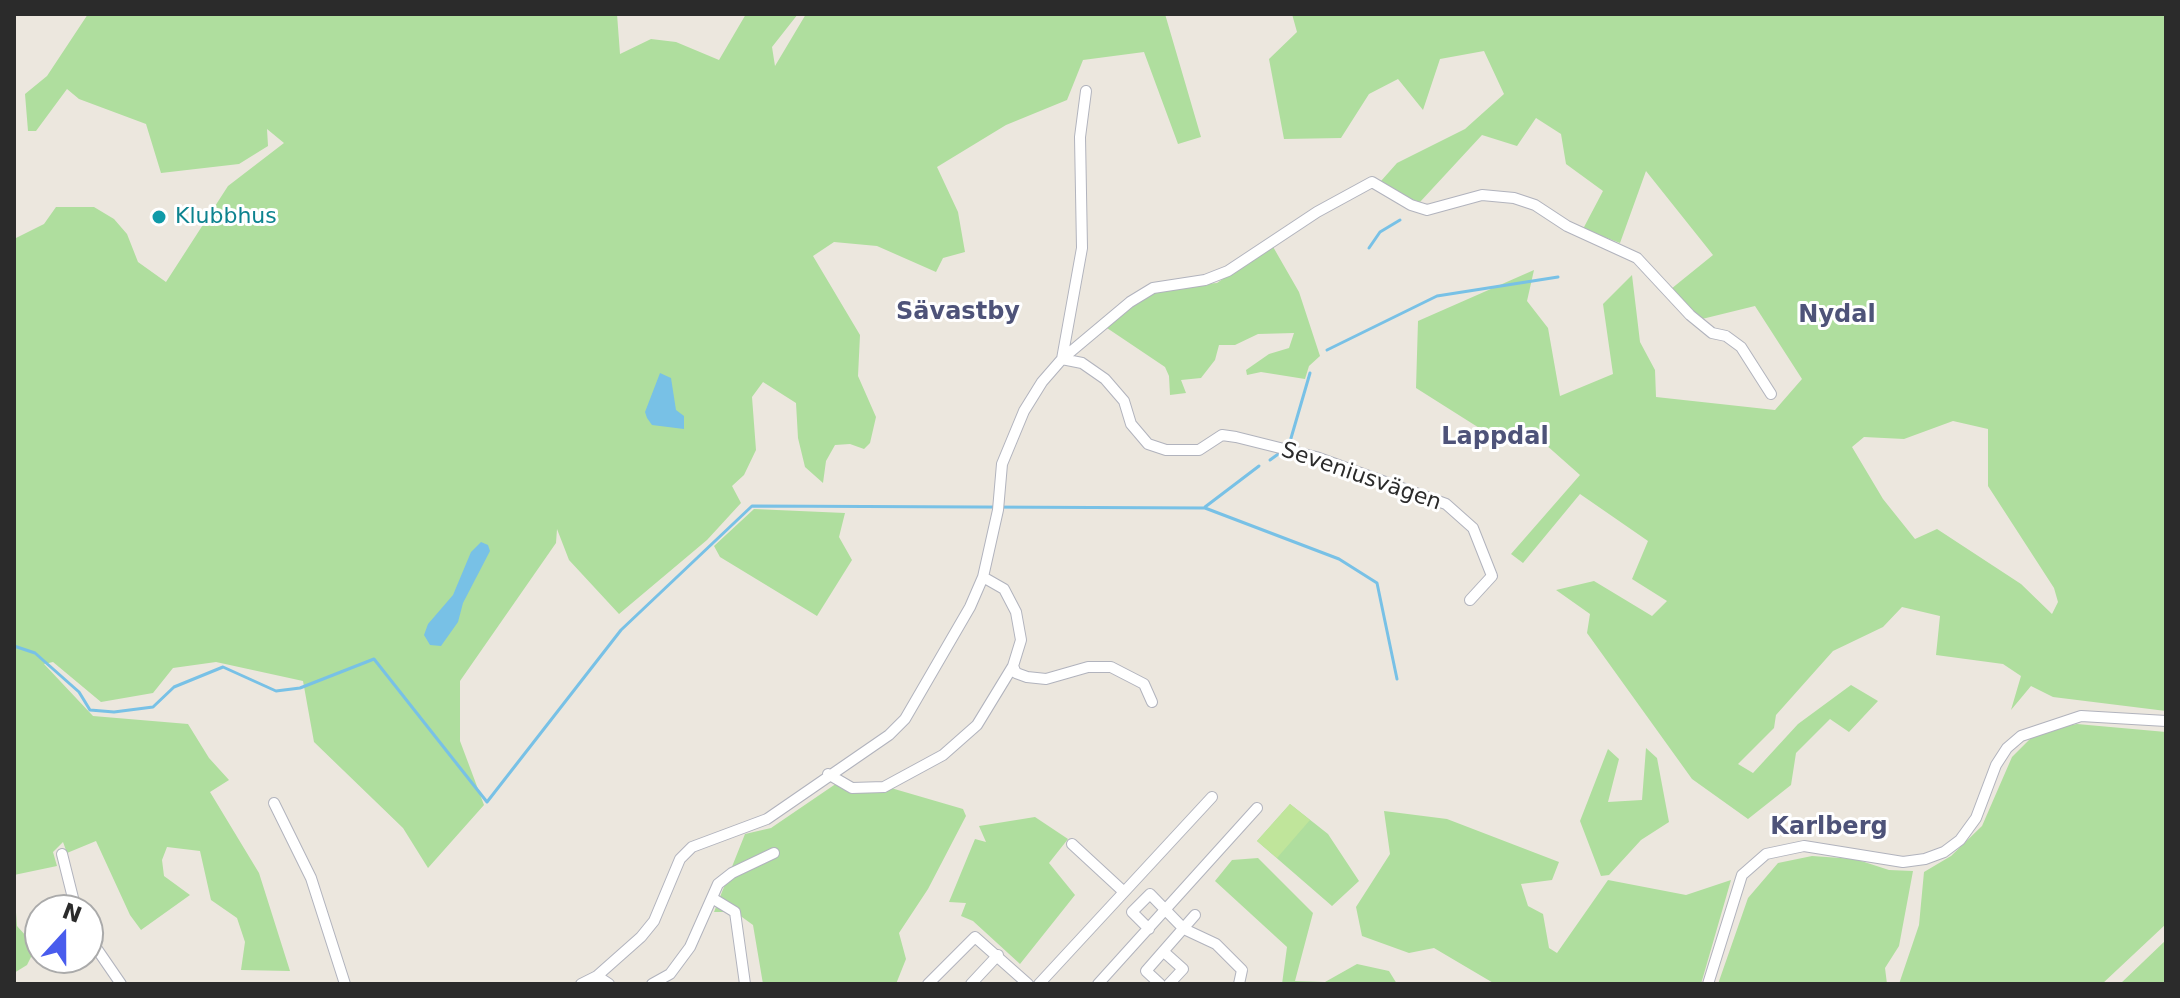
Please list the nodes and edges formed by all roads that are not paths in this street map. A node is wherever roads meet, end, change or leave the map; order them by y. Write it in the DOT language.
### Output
graph roads {
  1 [pos="1086,91"];
  2 [pos="1062,359"];
  3 [pos="1771,394"];
  4 [pos="983,577"];
  5 [pos="1470,600"];
  6 [pos="1013,666"];
  7 [pos="1152,702"];
  8 [pos="2166,721"];
  9 [pos="828,774"];
  10 [pos="1212,797"];
  11 [pos="274,803"];
  12 [pos="1257,808"];
  13 [pos="1072,844"];
  14 [pos="774,853"];
  15 [pos="62,854"];
  16 [pos="1135,880"];
  17 [pos="72,894"];
  18 [pos="1150,894"];
  19 [pos="1121,895"];
  20 [pos="712,898"];
  21 [pos="1167,909"];
  22 [pos="1133,913"];
  23 [pos="1195,915"];
  24 [pos="1149,929"];
  25 [pos="1184,929"];
  26 [pos="1164,952"];
  27 [pos="998,955"];
  28 [pos="104,959"];
  29 [pos="597,976"];
  30 [pos="121,984"];
  31 [pos="345,984"];
  32 [pos="581,984"];
  33 [pos="609,984"];
  34 [pos="652,984"];
  35 [pos="745,984"];
  36 [pos="928,984"];
  37 [pos="971,984"];
  38 [pos="1028,984"];
  39 [pos="1039,984"];
  40 [pos="1098,984"];
  41 [pos="1161,984"];
  42 [pos="1239,984"];
  43 [pos="1708,984"];
  1 -- 2 [label="street"];
  2 -- 3 [label="street"];
  2 -- 4 [label="street"];
  2 -- 5 [label="street, Seveniusvägen"];
  4 -- 6 [label="street"];
  4 -- 9 [label="street"];
  6 -- 7 [label="street"];
  6 -- 9 [label="street"];
  8 -- 43 [label="street"];
  9 -- 29 [label="street"];
  10 -- 16 [label="street"];
  11 -- 31 [label="street"];
  12 -- 21 [label="street"];
  13 -- 19 [label="street"];
  14 -- 20 [label="street"];
  15 -- 17 [label="street"];
  16 -- 18 [label="street"];
  16 -- 19 [label="street"];
  18 -- 21 [label="street"];
  18 -- 22 [label="street"];
  19 -- 22 [label="street"];
  19 -- 39 [label="street"];
  20 -- 34 [label="street"];
  20 -- 35 [label="street"];
  21 -- 24 [label="street"];
  21 -- 25 [label="street"];
  22 -- 24 [label="street"];
  23 -- 25 [label="street"];
  24 -- 40 [label="street"];
  25 -- 26 [label="street"];
  25 -- 42 [label="street"];
  26 -- 41 [label="street"];
  26 -- 41 [label="street"];
  27 -- 36 [label="street"];
  27 -- 37 [label="street"];
  27 -- 38 [label="street"];
  28 -- 30 [label="street"];
  29 -- 32 [label="street"];
  29 -- 33 [label="street"];
}
